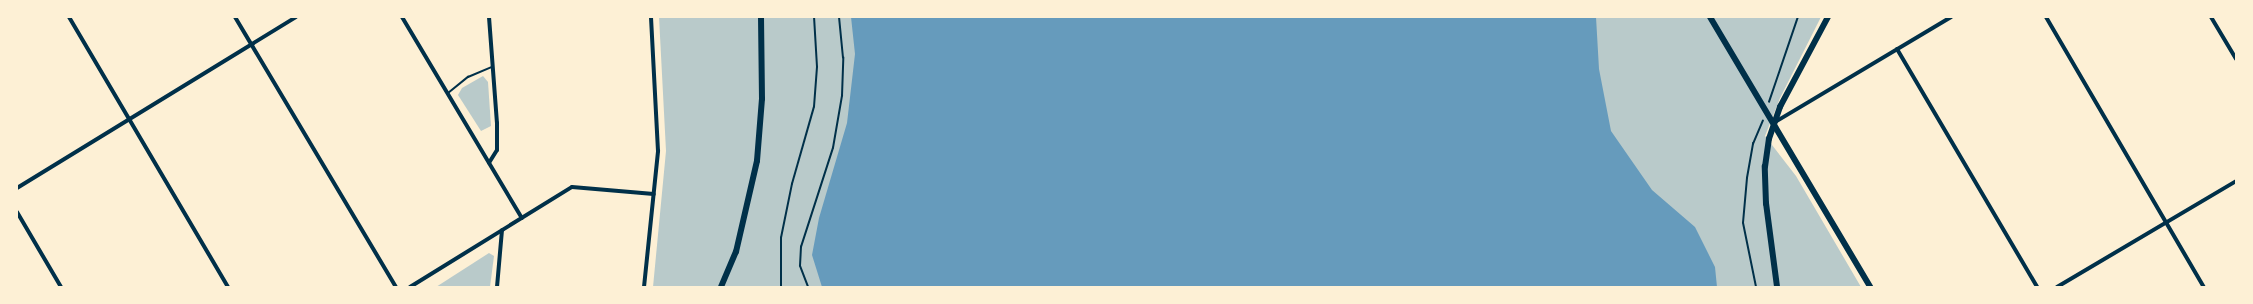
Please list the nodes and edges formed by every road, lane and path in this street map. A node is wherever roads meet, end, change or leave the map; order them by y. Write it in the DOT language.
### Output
graph roads {
  1 [pos="69,17"];
  2 [pos="235,17"];
  3 [pos="296,17"];
  4 [pos="402,17"];
  5 [pos="489,17"];
  6 [pos="651,17"];
  7 [pos="761,17"];
  8 [pos="814,17"];
  9 [pos="838,17"];
  10 [pos="1710,17"];
  11 [pos="1798,17"];
  12 [pos="1828,17"];
  13 [pos="1951,17"];
  14 [pos="2046,17"];
  15 [pos="2211,17"];
  16 [pos="251,44"];
  17 [pos="1897,49"];
  18 [pos="2236,59"];
  19 [pos="493,67"];
  20 [pos="1773,91"];
  21 [pos="447,93"];
  22 [pos="129,119"];
  23 [pos="1773,123"];
  24 [pos="1753,144"];
  25 [pos="489,163"];
  26 [pos="2236,181"];
  27 [pos="17,188"];
  28 [pos="654,194"];
  29 [pos="17,212"];
  30 [pos="522,218"];
  31 [pos="2165,222"];
  32 [pos="502,230"];
  33 [pos="61,287"];
  34 [pos="228,287"];
  35 [pos="396,287"];
  36 [pos="410,287"];
  37 [pos="497,287"];
  38 [pos="644,287"];
  39 [pos="721,287"];
  40 [pos="781,287"];
  41 [pos="808,287"];
  42 [pos="1756,287"];
  43 [pos="1778,287"];
  44 [pos="1870,287"];
  45 [pos="2037,287"];
  46 [pos="2057,287"];
  47 [pos="2204,287"];
  1 -- 22 [label="street"];
  2 -- 16 [label="street"];
  3 -- 16 [label="street"];
  4 -- 21 [label="street"];
  5 -- 19 [label="street"];
  6 -- 28 [label="street"];
  7 -- 39 [label="street"];
  8 -- 40 [label="path"];
  9 -- 41 [label="path"];
  10 -- 23 [label="main road"];
  11 -- 20 [label="path"];
  12 -- 23 [label="street"];
  13 -- 17 [label="street"];
  14 -- 31 [label="street"];
  15 -- 18 [label="street"];
  16 -- 22 [label="street"];
  16 -- 35 [label="street"];
  17 -- 23 [label="street"];
  17 -- 45 [label="street"];
  19 -- 21 [label="lane"];
  19 -- 25 [label="street"];
  21 -- 25 [label="street"];
  22 -- 27 [label="street"];
  22 -- 34 [label="street"];
  23 -- 43 [label="street"];
  23 -- 44 [label="main road"];
  24 -- 42 [label="path"];
  25 -- 30 [label="street"];
  26 -- 31 [label="street"];
  28 -- 30 [label="street"];
  28 -- 38 [label="street"];
  29 -- 33 [label="street"];
  30 -- 32 [label="street"];
  31 -- 46 [label="street"];
  31 -- 47 [label="street"];
  32 -- 36 [label="street"];
  32 -- 37 [label="street"];
}
